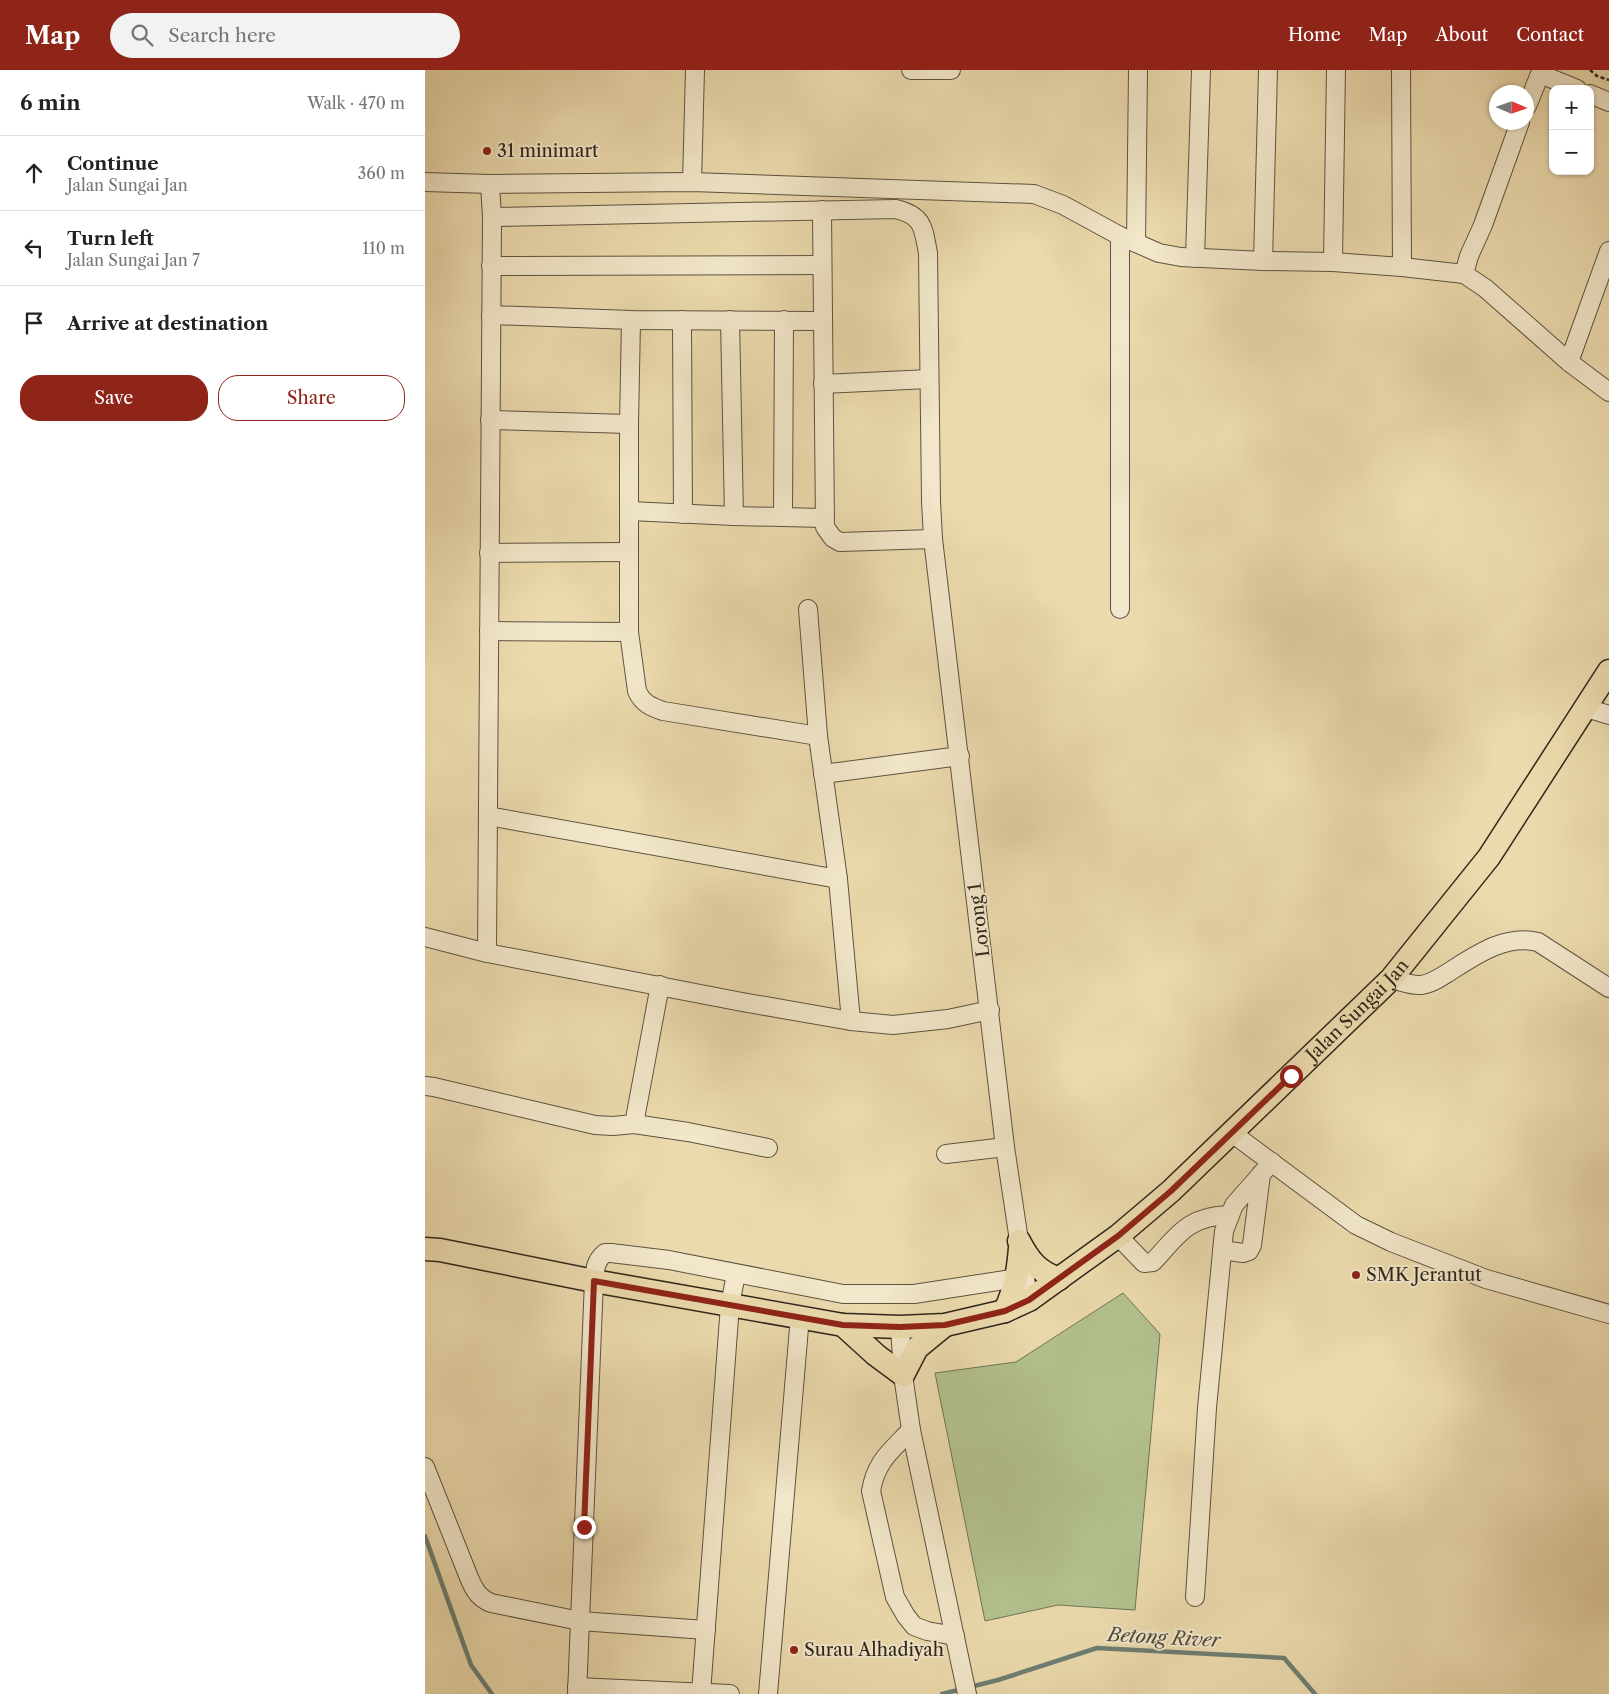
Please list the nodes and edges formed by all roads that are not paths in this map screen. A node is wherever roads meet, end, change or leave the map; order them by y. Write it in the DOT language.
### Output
graph roads {
  1 [pos="695,70"];
  2 [pos="911,70"];
  3 [pos="951,70"];
  4 [pos="1138,70"];
  5 [pos="1201,70"];
  6 [pos="1268,70"];
  7 [pos="1336,70"];
  8 [pos="1401,70"];
  9 [pos="1537,72"];
  10 [pos="1533,85"];
  11 [pos="1568,85"];
  12 [pos="1594,96"];
  13 [pos="1609,102"];
  14 [pos="1517,130"];
  15 [pos="425,182"];
  16 [pos="692,182"];
  17 [pos="490,184"];
  18 [pos="822,210"];
  19 [pos="492,217"];
  20 [pos="1129,240"];
  21 [pos="1609,251"];
  22 [pos="1195,258"];
  23 [pos="1263,261"];
  24 [pos="1333,262"];
  25 [pos="823,265"];
  26 [pos="491,266"];
  27 [pos="1402,267"];
  28 [pos="1464,274"];
  29 [pos="491,315"];
  30 [pos="631,320"];
  31 [pos="683,320"];
  32 [pos="731,320"];
  33 [pos="784,320"];
  34 [pos="823,321"];
  35 [pos="1569,362"];
  36 [pos="929,379"];
  37 [pos="823,384"];
  38 [pos="1609,392"];
  39 [pos="490,420"];
  40 [pos="629,424"];
  41 [pos="630,511"];
  42 [pos="683,514"];
  43 [pos="734,516"];
  44 [pos="783,517"];
  45 [pos="824,518"];
  46 [pos="933,539"];
  47 [pos="629,552"];
  48 [pos="489,553"];
  49 [pos="808,609"];
  50 [pos="1120,609"];
  51 [pos="489,631"];
  52 [pos="629,632"];
  53 [pos="1609,670"];
  54 [pos="1586,708"];
  55 [pos="1609,714"];
  56 [pos="818,736"];
  57 [pos="960,756"];
  58 [pos="823,774"];
  59 [pos="488,816"];
  60 [pos="838,879"];
  61 [pos="425,937"];
  62 [pos="487,953"];
  63 [pos="1391,979"];
  64 [pos="660,985"];
  65 [pos="1609,988"];
  66 [pos="990,1010"];
  67 [pos="851,1021"];
  68 [pos="425,1086"];
  69 [pos="633,1124"];
  70 [pos="1232,1132"];
  71 [pos="1005,1146"];
  72 [pos="768,1148"];
  73 [pos="947,1154"];
  74 [pos="1267,1168"];
  75 [pos="1229,1216"];
  76 [pos="1118,1236"];
  77 [pos="1019,1245"];
  78 [pos="425,1249"];
  79 [pos="1222,1250"];
  80 [pos="735,1274"];
  81 [pos="1018,1278"];
  82 [pos="1059,1279"];
  83 [pos="594,1281"];
  84 [pos="1029,1300"];
  85 [pos="730,1305"];
  86 [pos="1005,1311"];
  87 [pos="1609,1314"];
  88 [pos="800,1316"];
  89 [pos="843,1325"];
  90 [pos="945,1325"];
  91 [pos="900,1327"];
  92 [pos="903,1375"];
  93 [pos="911,1430"];
  94 [pos="425,1467"];
  95 [pos="1195,1597"];
  96 [pos="580,1621"];
  97 [pos="706,1630"];
  98 [pos="955,1636"];
  99 [pos="577,1691"];
  100 [pos="701,1693"];
  101 [pos="730,1694"];
  102 [pos="768,1694"];
  103 [pos="967,1694"];
  1 -- 16 [label="street"];
  2 -- 3 [label="street"];
  4 -- 20 [label="street"];
  5 -- 22 [label="street"];
  6 -- 23 [label="street"];
  7 -- 24 [label="street"];
  8 -- 27 [label="street"];
  9 -- 10 [label="street"];
  9 -- 11 [label="street"];
  12 -- 13 [label="street"];
  14 -- 28 [label="street"];
  15 -- 17 [label="street"];
  16 -- 17 [label="street"];
  16 -- 20 [label="street"];
  17 -- 19 [label="street"];
  18 -- 19 [label="street, Lorong 1"];
  18 -- 25 [label="street"];
  18 -- 36 [label="street, Lorong 1"];
  19 -- 26 [label="street"];
  20 -- 22 [label="street"];
  20 -- 50 [label="street"];
  21 -- 35 [label="street"];
  22 -- 23 [label="street"];
  23 -- 24 [label="street"];
  24 -- 27 [label="street"];
  25 -- 26 [label="street"];
  25 -- 34 [label="street"];
  26 -- 29 [label="street"];
  27 -- 28 [label="street"];
  28 -- 35 [label="street"];
  29 -- 30 [label="street"];
  29 -- 39 [label="street"];
  30 -- 31 [label="street"];
  30 -- 40 [label="street"];
  31 -- 32 [label="street"];
  31 -- 42 [label="street"];
  32 -- 33 [label="street"];
  32 -- 43 [label="street"];
  33 -- 34 [label="street"];
  33 -- 44 [label="street"];
  34 -- 37 [label="street"];
  35 -- 38 [label="street"];
  36 -- 37 [label="street"];
  36 -- 46 [label="street, Lorong 1"];
  37 -- 45 [label="street"];
  39 -- 40 [label="street"];
  39 -- 48 [label="street"];
  40 -- 41 [label="street"];
  41 -- 42 [label="street"];
  41 -- 47 [label="street"];
  42 -- 43 [label="street"];
  43 -- 44 [label="street"];
  44 -- 45 [label="street"];
  45 -- 46 [label="street"];
  46 -- 57 [label="street, Lorong 1"];
  47 -- 48 [label="street"];
  47 -- 52 [label="street"];
  48 -- 51 [label="street"];
  49 -- 56 [label="street"];
  51 -- 52 [label="street"];
  51 -- 59 [label="street"];
  52 -- 56 [label="street"];
  53 -- 54 [label="main road, Jalan Sungai Jan"];
  54 -- 55 [label="street"];
  54 -- 63 [label="main road, Jalan Sungai Jan"];
  56 -- 58 [label="street"];
  57 -- 58 [label="street"];
  57 -- 66 [label="street, Lorong 1"];
  58 -- 60 [label="street"];
  59 -- 60 [label="street"];
  59 -- 62 [label="street"];
  60 -- 67 [label="street"];
  61 -- 62 [label="street"];
  62 -- 64 [label="street"];
  63 -- 65 [label="street"];
  63 -- 70 [label="main road, Jalan Sungai Jan"];
  64 -- 67 [label="street"];
  64 -- 69 [label="street"];
  66 -- 67 [label="street"];
  66 -- 71 [label="street, Lorong 1"];
  68 -- 69 [label="street"];
  69 -- 72 [label="street"];
  70 -- 74 [label="street"];
  70 -- 76 [label="main road, Jalan Sungai Jan"];
  71 -- 73 [label="street"];
  71 -- 77 [label="street, Lorong 1"];
  74 -- 75 [label="street"];
  74 -- 79 [label="street"];
  74 -- 87 [label="street"];
  75 -- 76 [label="street"];
  75 -- 79 [label="street"];
  76 -- 82 [label="main road, Jalan Sungai Jan"];
  77 -- 81 [label="main road"];
  77 -- 82 [label="main road"];
  77 -- 84 [label="street, Lorong 1"];
  78 -- 83 [label="main road, Jalan Sungai Jan"];
  79 -- 95 [label="street"];
  80 -- 81 [label="street"];
  80 -- 83 [label="street"];
  80 -- 85 [label="street"];
  81 -- 86 [label="main road"];
  82 -- 84 [label="main road, Jalan Sungai Jan"];
  83 -- 85 [label="main road, Jalan Sungai Jan"];
  83 -- 96 [label="street"];
  84 -- 86 [label="main road, Jalan Sungai Jan"];
  85 -- 88 [label="main road, Jalan Sungai Jan"];
  85 -- 97 [label="street"];
  86 -- 90 [label="main road, Jalan Sungai Jan"];
  88 -- 89 [label="main road, Jalan Sungai Jan"];
  88 -- 102 [label="street"];
  89 -- 91 [label="main road, Jalan Sungai Jan"];
  89 -- 92 [label="main road"];
  90 -- 91 [label="main road, Jalan Sungai Jan"];
  90 -- 92 [label="main road"];
  91 -- 92 [label="street"];
  92 -- 93 [label="street"];
  93 -- 98 [label="street"];
  93 -- 98 [label="street"];
  94 -- 96 [label="street"];
  96 -- 97 [label="street"];
  96 -- 99 [label="street"];
  97 -- 100 [label="street"];
  98 -- 103 [label="street"];
  99 -- 100 [label="street"];
  100 -- 101 [label="street"];
}
